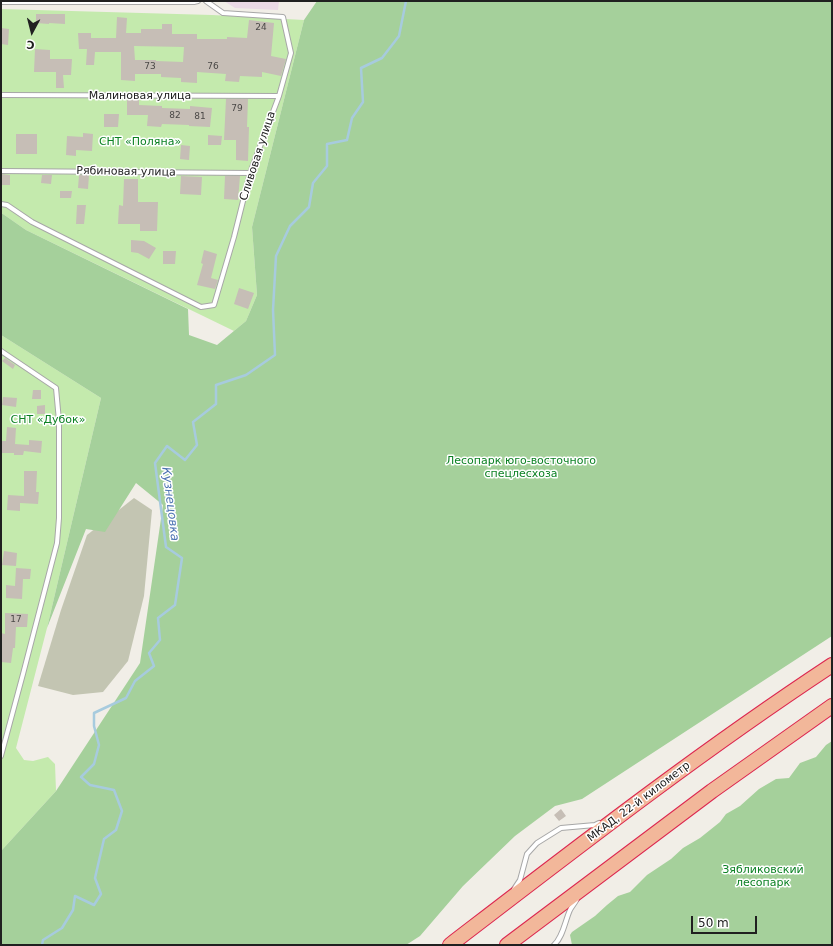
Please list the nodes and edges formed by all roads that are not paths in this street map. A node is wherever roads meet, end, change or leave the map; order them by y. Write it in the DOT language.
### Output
graph roads {
  1 [pos="198,1"];
  2 [pos="206,1"];
  3 [pos="1,2"];
  4 [pos="66,2"];
  5 [pos="121,2"];
  6 [pos="1,95"];
  7 [pos="278,96"];
  8 [pos="1,171"];
  9 [pos="250,174"];
  10 [pos="1,204"];
  11 [pos="1,351"];
  12 [pos="832,665"];
  13 [pos="832,706"];
  14 [pos="1,756"];
  15 [pos="627,811"];
  16 [pos="586,885"];
  17 [pos="505,903"];
  18 [pos="450,945"];
  19 [pos="507,945"];
  20 [pos="554,945"];
  1 -- 5 [label="lane"];
  2 -- 7 [label="lane, Сливовая улица"];
  3 -- 4 [label="lane"];
  4 -- 5 [label="lane"];
  6 -- 7 [label="lane, Малиновая улица"];
  7 -- 9 [label="lane, Сливовая улица"];
  8 -- 9 [label="lane, Рябиновая улица"];
  9 -- 10 [label="lane, Сливовая улица"];
  11 -- 14 [label="lane"];
  12 -- 15 [label="highway, МКАД, 22-й километр"];
  13 -- 16 [label="highway"];
  15 -- 17 [label="highway, МКАД, 22-й километр"];
  15 -- 17 [label="lane"];
  16 -- 19 [label="highway"];
  16 -- 20 [label="lane"];
  17 -- 18 [label="highway, МКАД, 22-й километр"];
}
